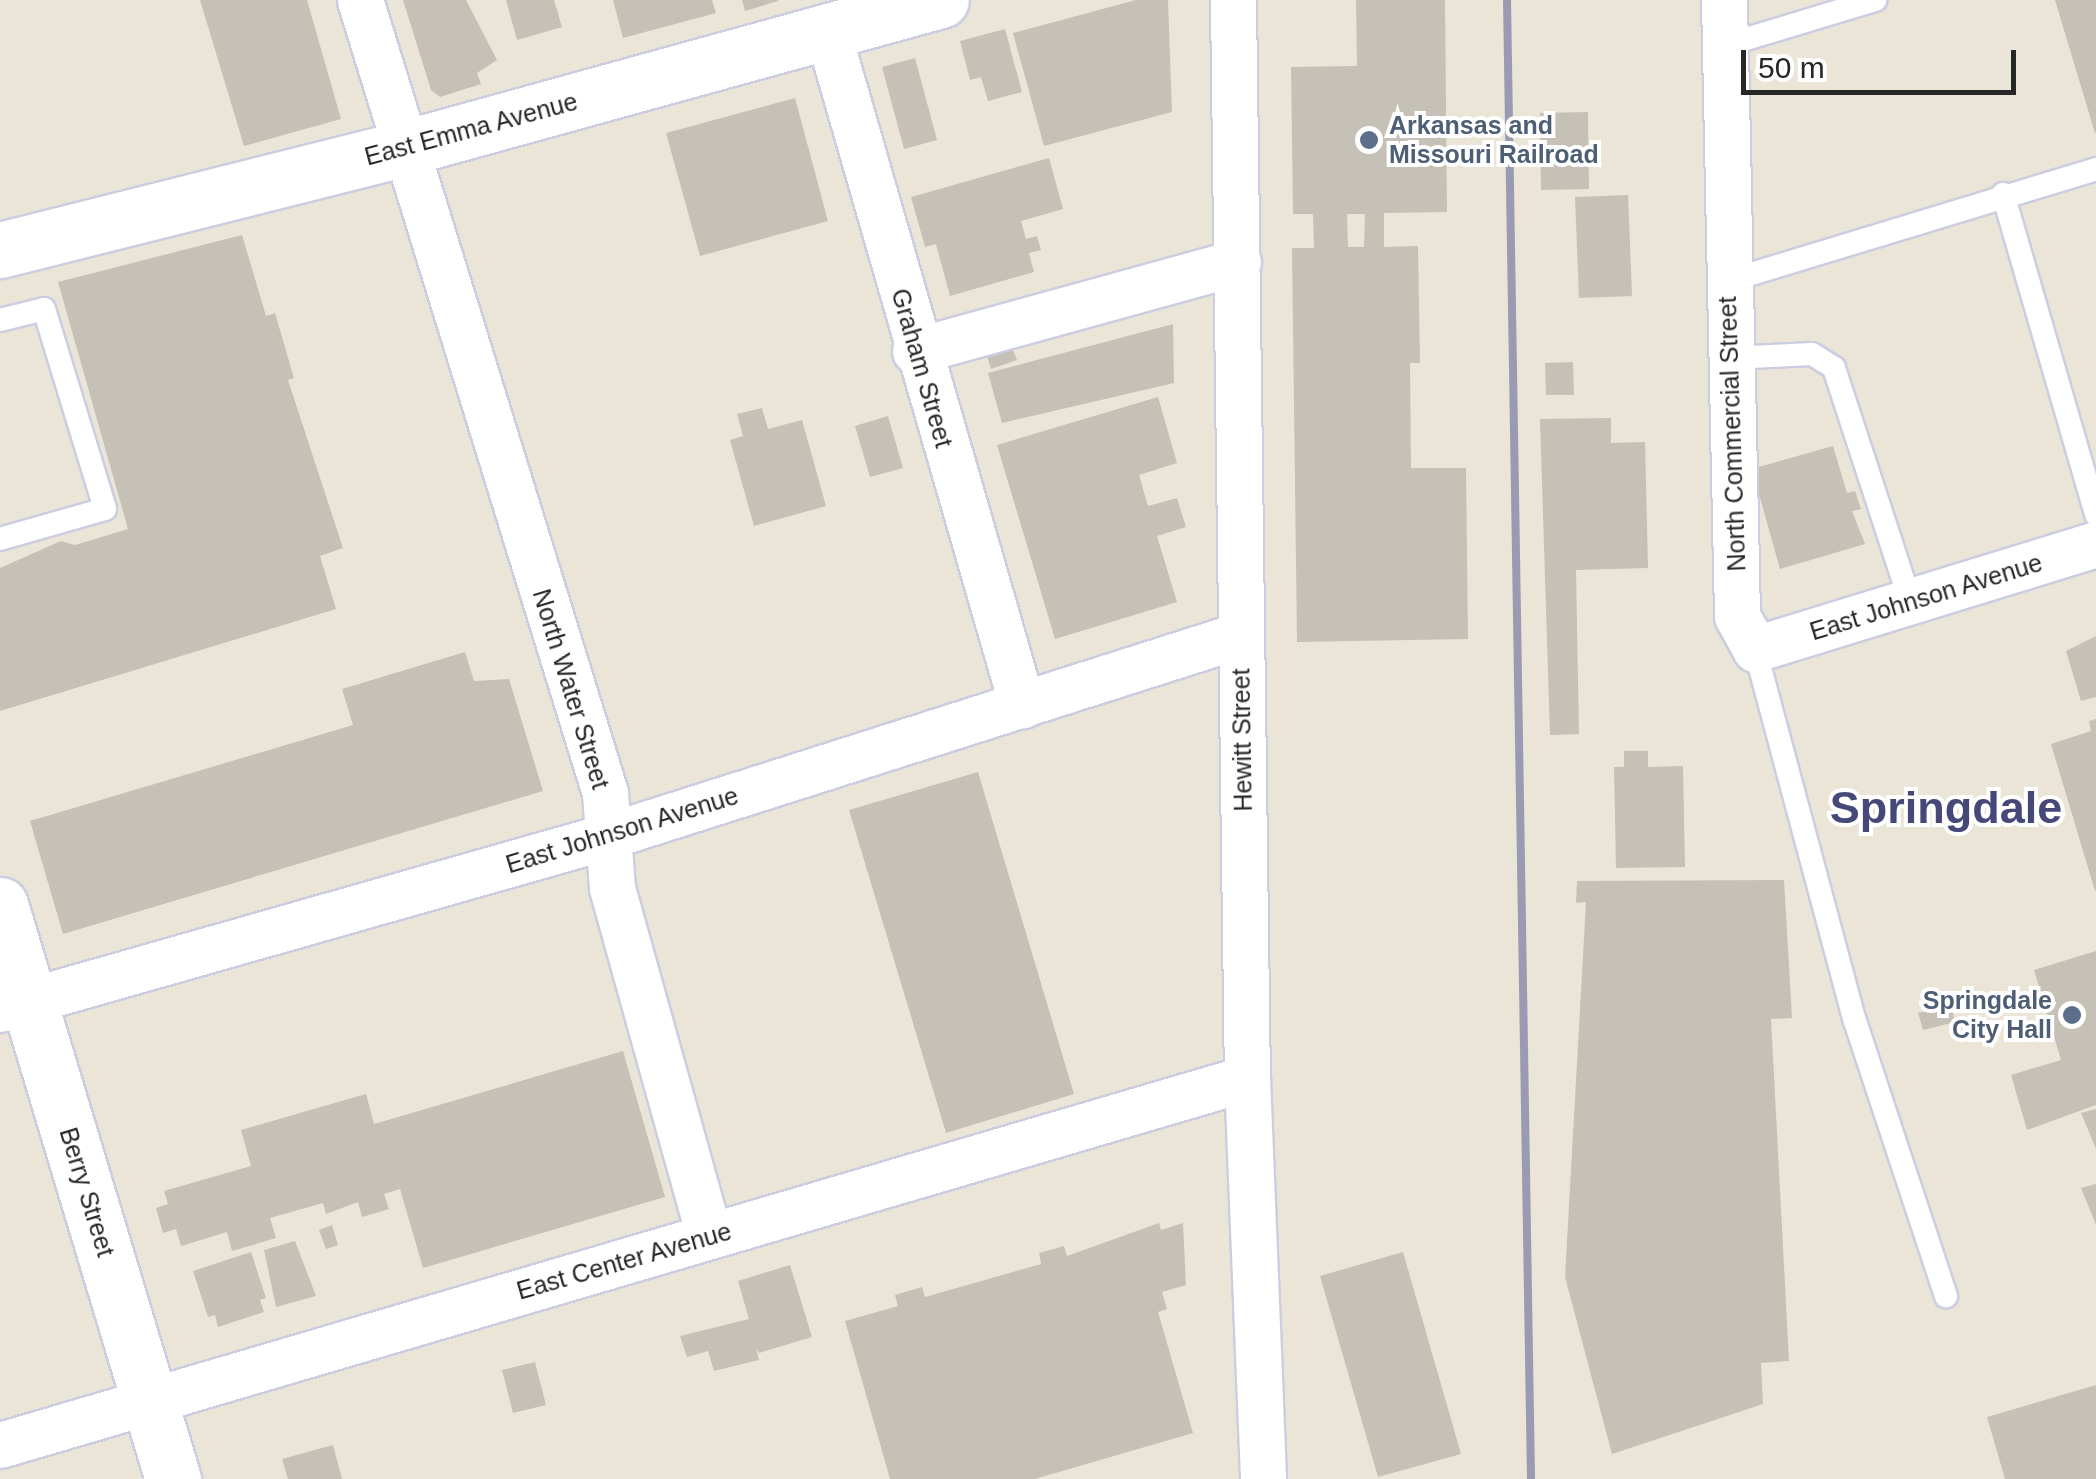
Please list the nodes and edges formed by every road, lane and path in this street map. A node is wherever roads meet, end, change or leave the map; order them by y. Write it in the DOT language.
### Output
graph roads {
  1 [pos="360,0"];
  2 [pos="940,0"];
  3 [pos="1233,0"];
  4 [pos="1724,0"];
  5 [pos="1875,0"];
  6 [pos="827,30"];
  7 [pos="1726,45"];
  8 [pos="402,149"];
  9 [pos="2096,169"];
  10 [pos="2003,194"];
  11 [pos="0,250"];
  12 [pos="1238,262"];
  13 [pos="1728,281"];
  14 [pos="0,320"];
  15 [pos="915,351"];
  16 [pos="1730,358"];
  17 [pos="2096,516"];
  18 [pos="0,539"];
  19 [pos="2096,544"];
  20 [pos="1910,601"];
  21 [pos="1240,635"];
  22 [pos="1755,649"];
  23 [pos="1022,705"];
  24 [pos="608,836"];
  25 [pos="0,905"];
  26 [pos="15,1005"];
  27 [pos="1248,1078"];
  28 [pos="710,1236"];
  29 [pos="1946,1296"];
  30 [pos="150,1400"];
  31 [pos="0,1446"];
  32 [pos="173,1479"];
  33 [pos="1263,1479"];
  1 -- 8 [label="street, North Water Street"];
  2 -- 6 [label="street, East Emma Avenue"];
  3 -- 12 [label="street, Hewitt Street"];
  4 -- 7 [label="street, North Commercial Street"];
  5 -- 7 [label="lane"];
  6 -- 8 [label="street, East Emma Avenue"];
  6 -- 15 [label="street, Graham Street"];
  7 -- 13 [label="street, North Commercial Street"];
  8 -- 11 [label="street, East Emma Avenue"];
  8 -- 24 [label="street, North Water Street"];
  9 -- 10 [label="lane"];
  10 -- 13 [label="lane"];
  10 -- 17 [label="lane"];
  12 -- 15 [label="street"];
  12 -- 21 [label="street, Hewitt Street"];
  13 -- 16 [label="street, North Commercial Street"];
  14 -- 18 [label="lane"];
  15 -- 23 [label="street, Graham Street"];
  16 -- 20 [label="lane"];
  16 -- 22 [label="street, North Commercial Street"];
  19 -- 20 [label="street, East Johnson Avenue"];
  20 -- 22 [label="street, East Johnson Avenue"];
  21 -- 23 [label="street, East Johnson Avenue"];
  21 -- 27 [label="street, Hewitt Street"];
  22 -- 29 [label="lane, North Commercial Street"];
  23 -- 24 [label="street, East Johnson Avenue"];
  24 -- 26 [label="street, East Johnson Avenue"];
  24 -- 28 [label="street, North Water Street"];
  25 -- 26 [label="street, Berry Street"];
  26 -- 30 [label="street, Berry Street"];
  27 -- 28 [label="street, East Center Avenue"];
  27 -- 33 [label="street, Hewitt Street"];
  28 -- 30 [label="street, East Center Avenue"];
  30 -- 31 [label="street, East Center Avenue"];
  30 -- 32 [label="street, Berry Street"];
}
